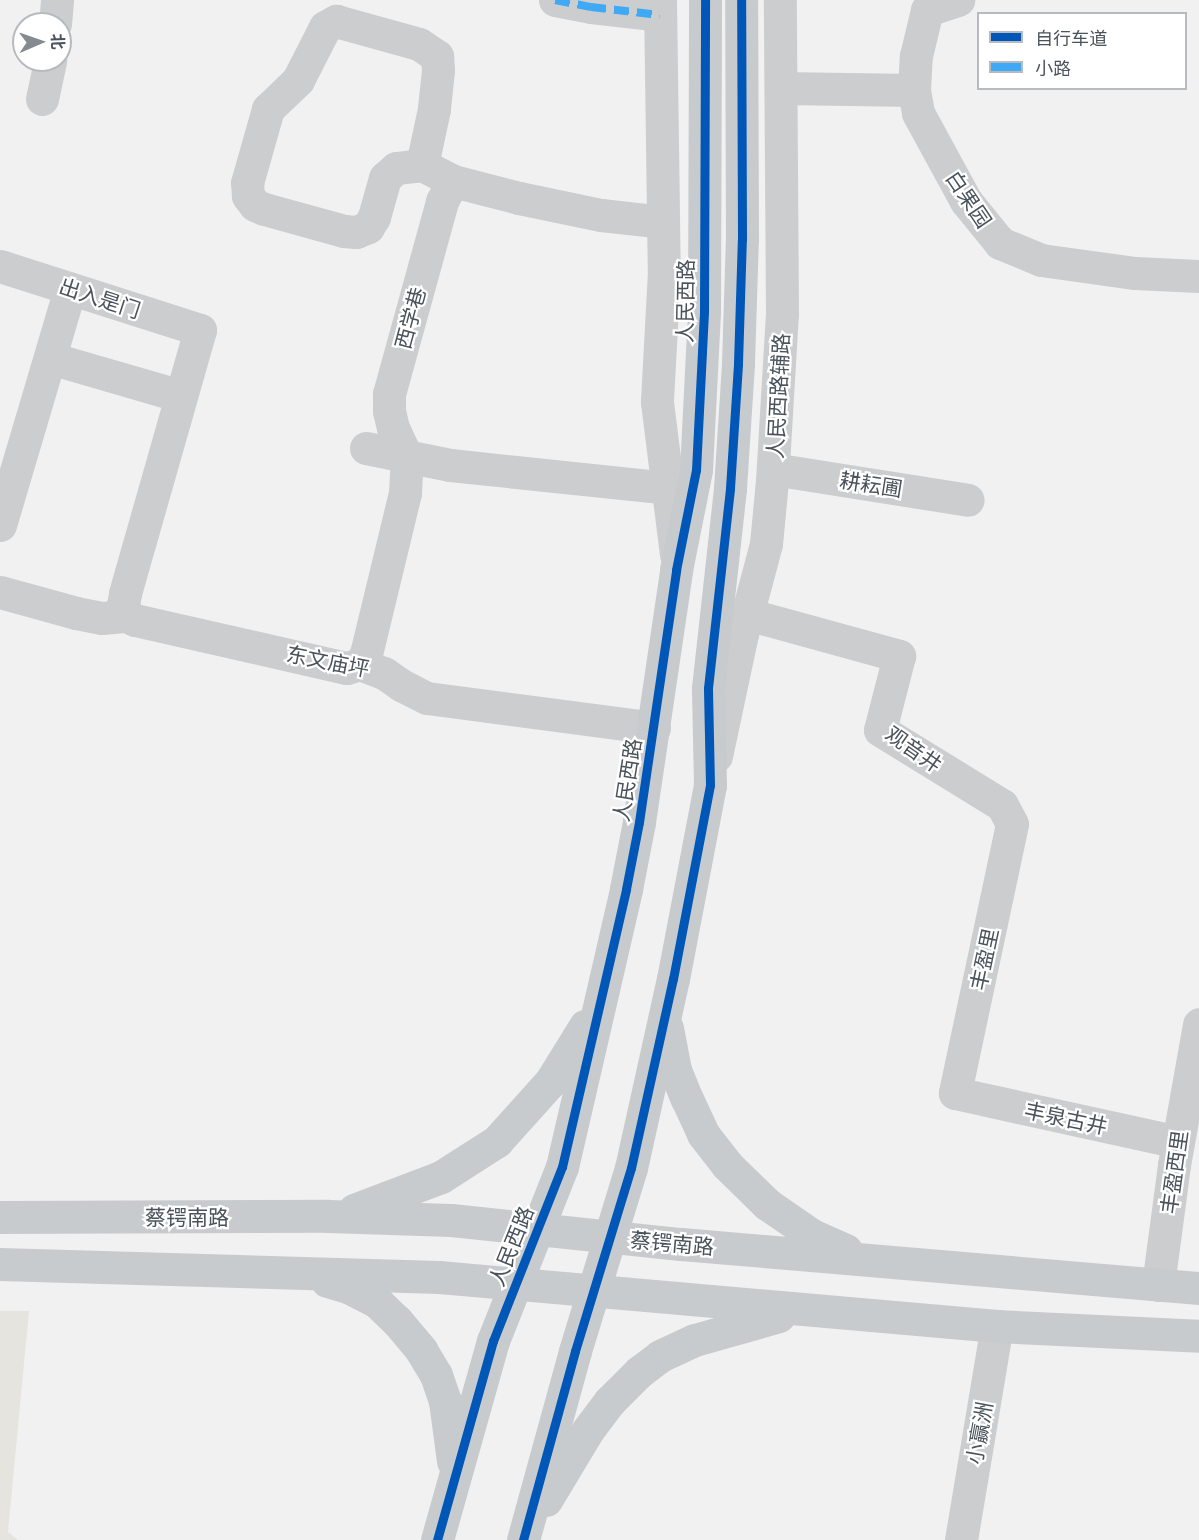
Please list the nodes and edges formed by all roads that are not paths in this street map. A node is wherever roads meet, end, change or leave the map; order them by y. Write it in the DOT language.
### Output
graph roads {
  1 [pos="555,0"];
  2 [pos="705,0"];
  3 [pos="741,0"];
  4 [pos="780,0"];
  5 [pos="958,0"];
  6 [pos="660,7"];
  7 [pos="48,72"];
  8 [pos="781,88"];
  9 [pos="914,90"];
  10 [pos="42,99"];
  11 [pos="422,165"];
  12 [pos="453,180"];
  13 [pos="663,222"];
  14 [pos="0,266"];
  15 [pos="1199,276"];
  16 [pos="70,289"];
  17 [pos="50,358"];
  18 [pos="181,396"];
  19 [pos="366,448"];
  20 [pos="407,458"];
  21 [pos="773,469"];
  22 [pos="668,488"];
  23 [pos="968,500"];
  24 [pos="0,525"];
  25 [pos="676,570"];
  26 [pos="0,592"];
  27 [pos="747,614"];
  28 [pos="127,616"];
  29 [pos="360,664"];
  30 [pos="654,728"];
  31 [pos="710,785"];
  32 [pos="1012,824"];
  33 [pos="603,993"];
  34 [pos="665,1015"];
  35 [pos="1199,1024"];
  36 [pos="955,1093"];
  37 [pos="1178,1142"];
  38 [pos="328,1216"];
  39 [pos="0,1217"];
  40 [pos="537,1229"];
  41 [pos="610,1237"];
  42 [pos="864,1258"];
  43 [pos="0,1264"];
  44 [pos="290,1271"];
  45 [pos="515,1284"];
  46 [pos="1158,1284"];
  47 [pos="1199,1288"];
  48 [pos="593,1291"];
  49 [pos="816,1310"];
  50 [pos="998,1326"];
  51 [pos="1199,1336"];
  52 [pos="455,1475"];
  53 [pos="523,1539"];
  54 [pos="437,1540"];
  55 [pos="961,1540"];
  1 -- 6 [label="street"];
  2 -- 25 [label="main road, 人民西路"];
  3 -- 31 [label="main road"];
  4 -- 8 [label="street, 人民西路辅路"];
  5 -- 9 [label="street, 白果园"];
  6 -- 13 [label="street"];
  7 -- 10 [label="street"];
  8 -- 9 [label="street"];
  8 -- 21 [label="street, 人民西路辅路"];
  9 -- 15 [label="street, 白果园"];
  11 -- 11 [label="street"];
  11 -- 12 [label="street"];
  12 -- 13 [label="street"];
  12 -- 20 [label="street, 西学巷"];
  13 -- 22 [label="street"];
  14 -- 16 [label="street, 出入是门"];
  16 -- 17 [label="street"];
  16 -- 18 [label="street, 出入是门"];
  17 -- 18 [label="street"];
  17 -- 24 [label="street"];
  18 -- 28 [label="street"];
  19 -- 20 [label="street"];
  20 -- 22 [label="street"];
  20 -- 29 [label="street, 西学巷"];
  21 -- 23 [label="street, 耕耘圃"];
  21 -- 27 [label="street, 人民西路辅路"];
  22 -- 25 [label="street"];
  25 -- 30 [label="main road, 人民西路"];
  26 -- 28 [label="street, 东文庙坪"];
  27 -- 31 [label="street, 人民西路辅路"];
  27 -- 32 [label="street, 观音井"];
  28 -- 29 [label="street, 东文庙坪"];
  29 -- 30 [label="street, 东文庙坪"];
  30 -- 33 [label="main road, 人民西路"];
  31 -- 34 [label="main road"];
  32 -- 36 [label="street, 丰盈里"];
  33 -- 38 [label="main road"];
  33 -- 40 [label="main road, 人民西路"];
  34 -- 41 [label="main road"];
  34 -- 42 [label="main road"];
  35 -- 37 [label="street, 丰盈西里"];
  36 -- 37 [label="street, 丰泉古井"];
  37 -- 46 [label="street, 丰盈西里"];
  38 -- 39 [label="main road, 蔡锷南路"];
  38 -- 40 [label="main road, 蔡锷南路"];
  40 -- 41 [label="main road, 蔡锷南路"];
  40 -- 45 [label="main road, 人民西路"];
  41 -- 42 [label="main road, 蔡锷南路"];
  41 -- 48 [label="main road"];
  42 -- 46 [label="main road, 蔡锷南路"];
  43 -- 44 [label="main road"];
  44 -- 45 [label="main road"];
  44 -- 52 [label="main road"];
  45 -- 48 [label="main road"];
  45 -- 52 [label="main road, 人民西路"];
  46 -- 47 [label="main road, 蔡锷南路"];
  48 -- 49 [label="main road"];
  48 -- 53 [label="main road"];
  49 -- 50 [label="main road"];
  49 -- 53 [label="main road"];
  50 -- 51 [label="main road"];
  50 -- 55 [label="street, 小赢洲"];
  52 -- 54 [label="main road, 人民西路"];
}
